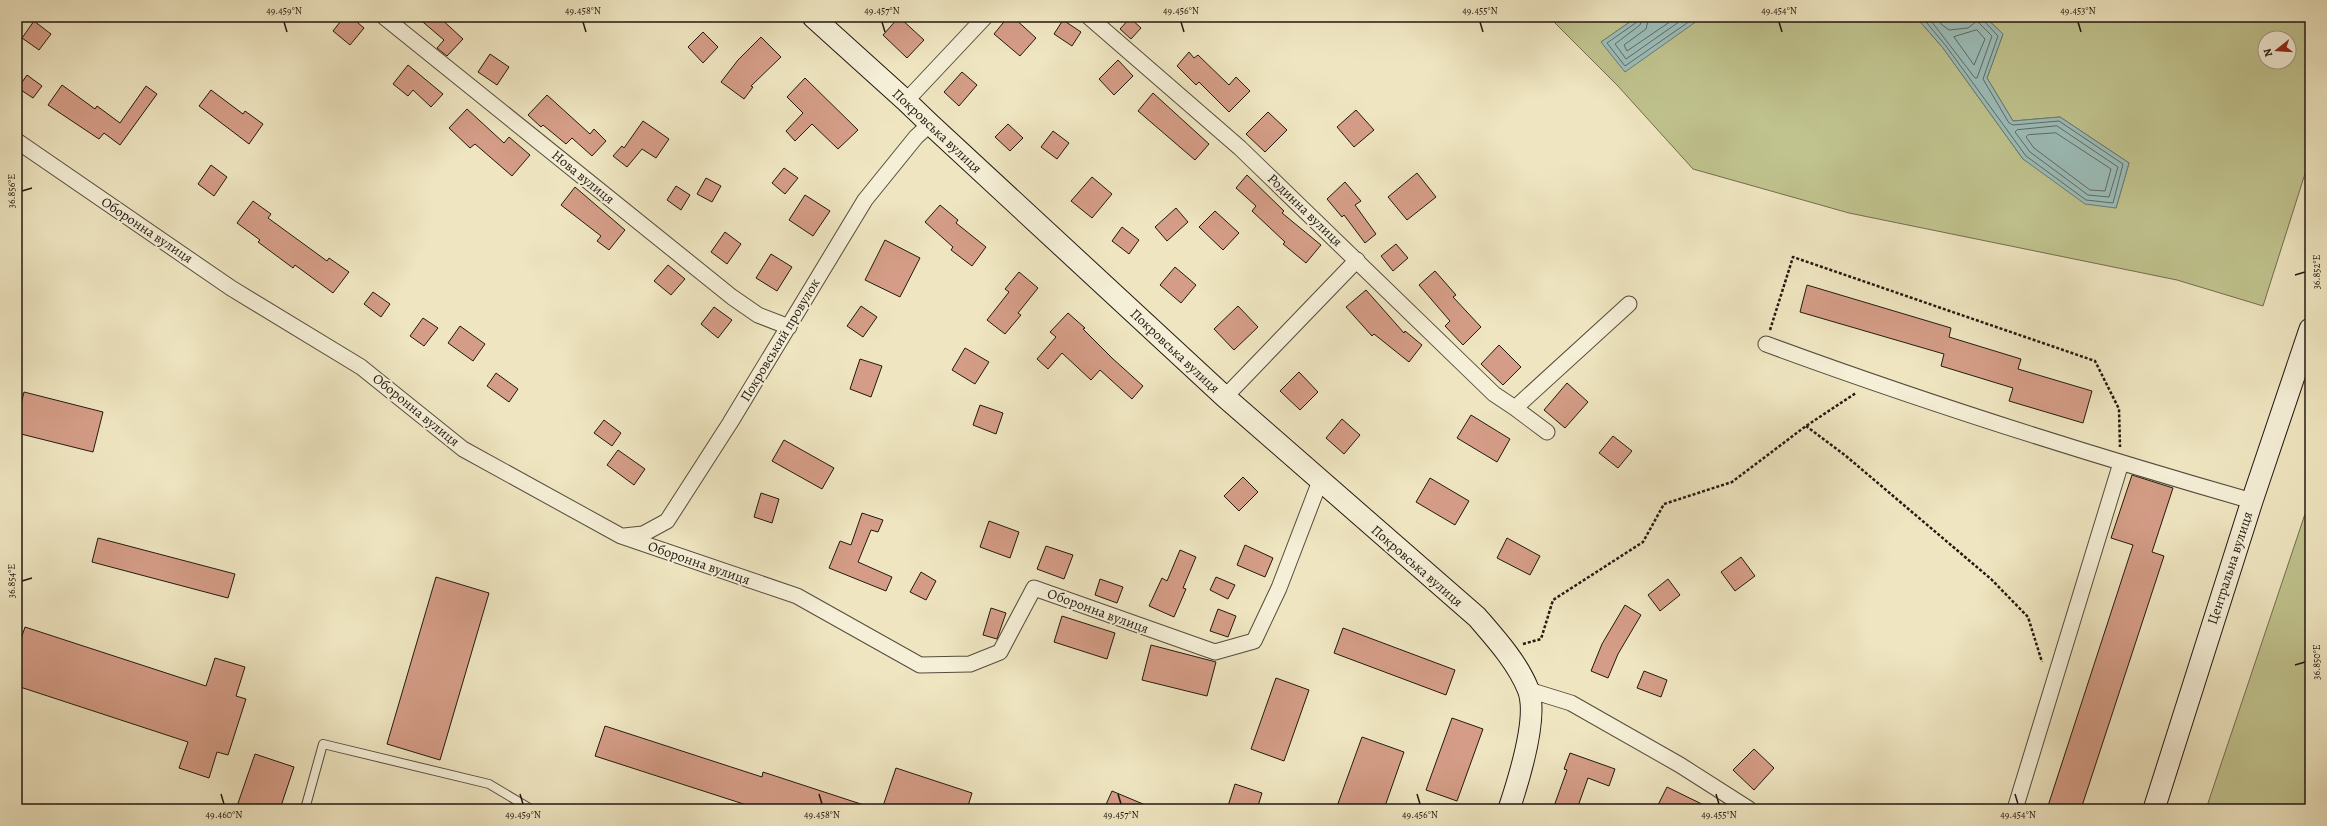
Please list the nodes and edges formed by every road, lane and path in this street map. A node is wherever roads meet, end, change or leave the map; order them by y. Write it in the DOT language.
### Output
graph roads {
  1 [pos="384,17"];
  2 [pos="813,17"];
  3 [pos="985,17"];
  4 [pos="1089,17"];
  5 [pos="906,101"];
  6 [pos="930,124"];
  7 [pos="17,142"];
  8 [pos="1357,260"];
  9 [pos="1629,304"];
  10 [pos="789,327"];
  11 [pos="2310,329"];
  12 [pos="1766,344"];
  13 [pos="1872,383"];
  14 [pos="1225,397"];
  15 [pos="1515,408"];
  16 [pos="1806,426"];
  17 [pos="1547,432"];
  18 [pos="2121,463"];
  19 [pos="1320,481"];
  20 [pos="2252,501"];
  21 [pos="621,536"];
  22 [pos="1505,649"];
  23 [pos="2040,667"];
  24 [pos="1529,690"];
  25 [pos="305,809"];
  26 [pos="531,809"];
  27 [pos="1509,809"];
  28 [pos="1749,809"];
  29 [pos="2015,809"];
  30 [pos="2154,809"];
  1 -- 10 [label="street, Нова вулиця"];
  2 -- 5 [label="street, Покровська вулиця"];
  3 -- 5 [label="street"];
  4 -- 8 [label="street, Родинна вулиця"];
  5 -- 6 [label="street, Покровська вулиця"];
  6 -- 10 [label="street, Покровський провулок"];
  6 -- 14 [label="street, Покровська вулиця"];
  7 -- 21 [label="street, Оборонна вулиця"];
  8 -- 14 [label="street"];
  8 -- 15 [label="street, Родинна вулиця"];
  9 -- 15 [label="street"];
  10 -- 21 [label="street, Покровський провулок"];
  11 -- 20 [label="street, Центральна вулиця"];
  12 -- 13 [label="street"];
  12 -- 18 [label="path"];
  13 -- 16 [label="path"];
  13 -- 18 [label="street"];
  14 -- 19 [label="street, Покровська вулиця"];
  15 -- 17 [label="street, Родинна вулиця"];
  16 -- 22 [label="path"];
  16 -- 23 [label="path"];
  18 -- 20 [label="street"];
  18 -- 29 [label="street"];
  19 -- 21 [label="street, Оборонна вулиця"];
  19 -- 22 [label="street, Покровська вулиця"];
  20 -- 30 [label="street, Центральна вулиця"];
  22 -- 24 [label="street, Покровська вулиця"];
  24 -- 27 [label="street"];
  24 -- 28 [label="street"];
  25 -- 26 [label="lane"];
}
